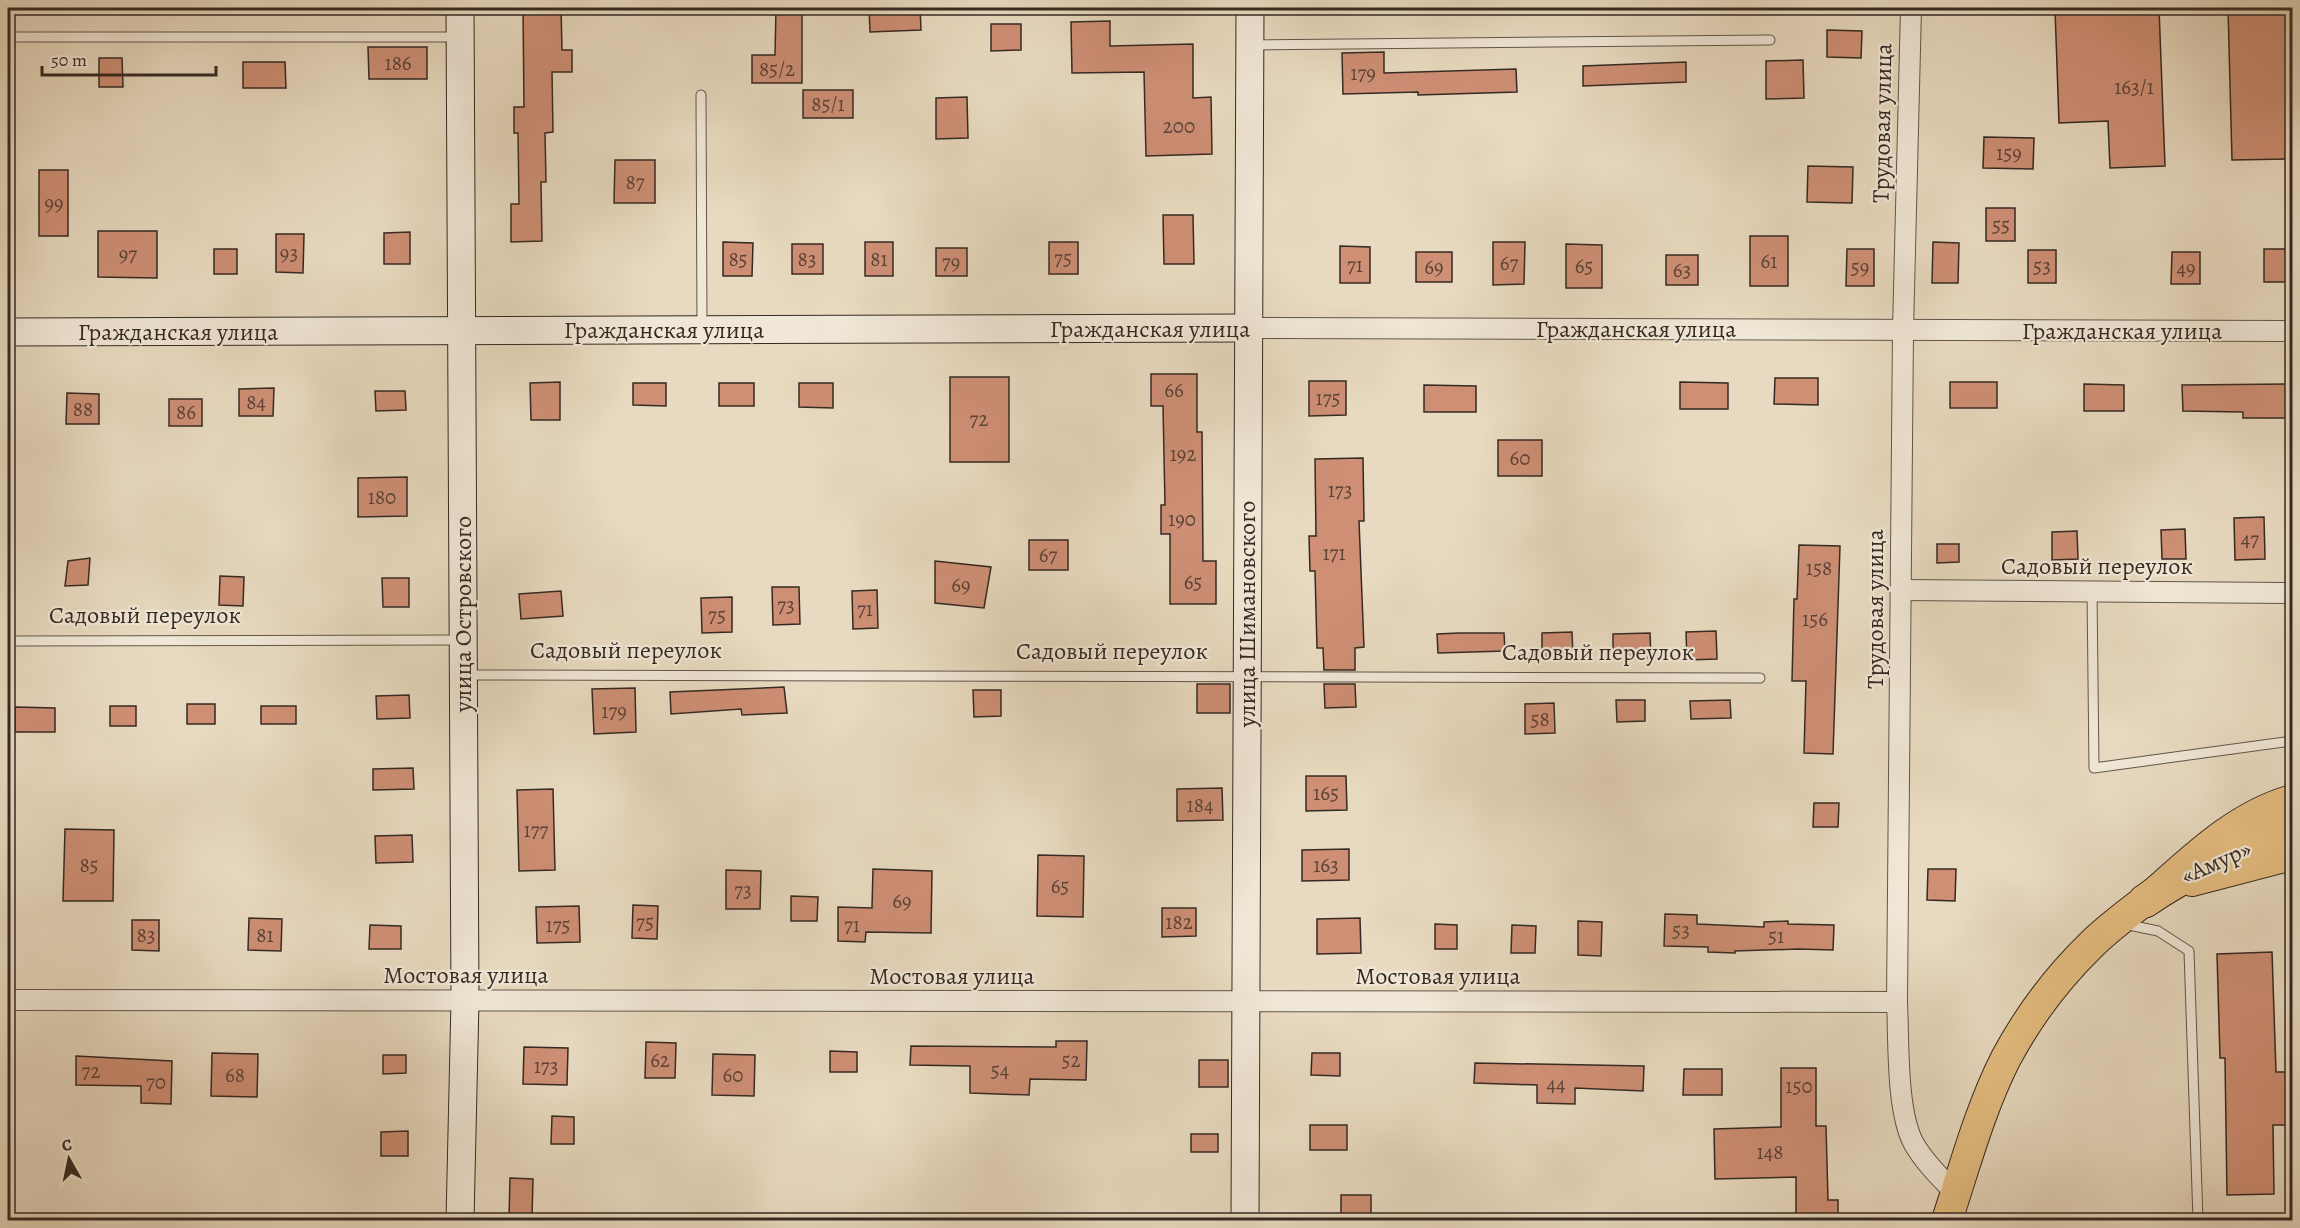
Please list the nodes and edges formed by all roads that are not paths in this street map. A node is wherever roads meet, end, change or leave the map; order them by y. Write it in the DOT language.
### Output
graph roads {
  1 [pos="460,8"];
  2 [pos="1250,8"];
  3 [pos="1911,8"];
  4 [pos="8,37"];
  5 [pos="460,37"];
  6 [pos="1770,40"];
  7 [pos="1249,45"];
  8 [pos="702,95"];
  9 [pos="1248,328"];
  10 [pos="702,330"];
  11 [pos="1903,330"];
  12 [pos="461,331"];
  13 [pos="2292,331"];
  14 [pos="8,332"];
  15 [pos="1900,590"];
  16 [pos="2092,591"];
  17 [pos="2292,593"];
  18 [pos="463,640"];
  19 [pos="8,641"];
  20 [pos="463,675"];
  21 [pos="1247,677"];
  22 [pos="1761,678"];
  23 [pos="2292,741"];
  24 [pos="2292,800"];
  25 [pos="2292,833"];
  26 [pos="2292,855"];
  27 [pos="2145,901"];
  28 [pos="2116,923"];
  29 [pos="8,1000"];
  30 [pos="465,1001"];
  31 [pos="1246,1001"];
  32 [pos="1897,1002"];
  33 [pos="1952,1207"];
  34 [pos="460,1221"];
  35 [pos="1245,1221"];
  36 [pos="2198,1221"];
  1 -- 5 [label="street, улица Островского"];
  2 -- 7 [label="street, улица Шимановского"];
  3 -- 11 [label="street, Трудовая улица"];
  4 -- 5 [label="lane"];
  5 -- 12 [label="street, улица Островского"];
  6 -- 7 [label="lane"];
  7 -- 9 [label="street, улица Шимановского"];
  8 -- 10 [label="lane"];
  9 -- 10 [label="street, Гражданская улица"];
  9 -- 11 [label="street, Гражданская улица"];
  9 -- 21 [label="street, улица Шимановского"];
  10 -- 12 [label="street, Гражданская улица"];
  11 -- 13 [label="street, Гражданская улица"];
  11 -- 15 [label="street, Трудовая улица"];
  12 -- 14 [label="street, Гражданская улица"];
  12 -- 18 [label="street, улица Островского"];
  15 -- 16 [label="street, Садовый переулок"];
  15 -- 32 [label="street, Трудовая улица"];
  16 -- 17 [label="street, Садовый переулок"];
  16 -- 23 [label="lane"];
  18 -- 19 [label="lane, Садовый переулок"];
  18 -- 20 [label="street, улица Островского"];
  20 -- 21 [label="lane, Садовый переулок"];
  20 -- 30 [label="street, улица Островского"];
  21 -- 22 [label="lane, Садовый переулок"];
  21 -- 31 [label="street, улица Шимановского"];
  24 -- 27 [label="main road"];
  25 -- 27 [label="highway, «Амур»"];
  26 -- 27 [label="main road"];
  27 -- 28 [label="main road"];
  28 -- 33 [label="main road"];
  28 -- 36 [label="lane"];
  29 -- 30 [label="street, Мостовая улица"];
  30 -- 31 [label="street, Мостовая улица"];
  30 -- 34 [label="street, улица Островского"];
  31 -- 32 [label="street, Мостовая улица"];
  31 -- 35 [label="street, улица Шимановского"];
  32 -- 33 [label="street, Трудовая улица"];
}
